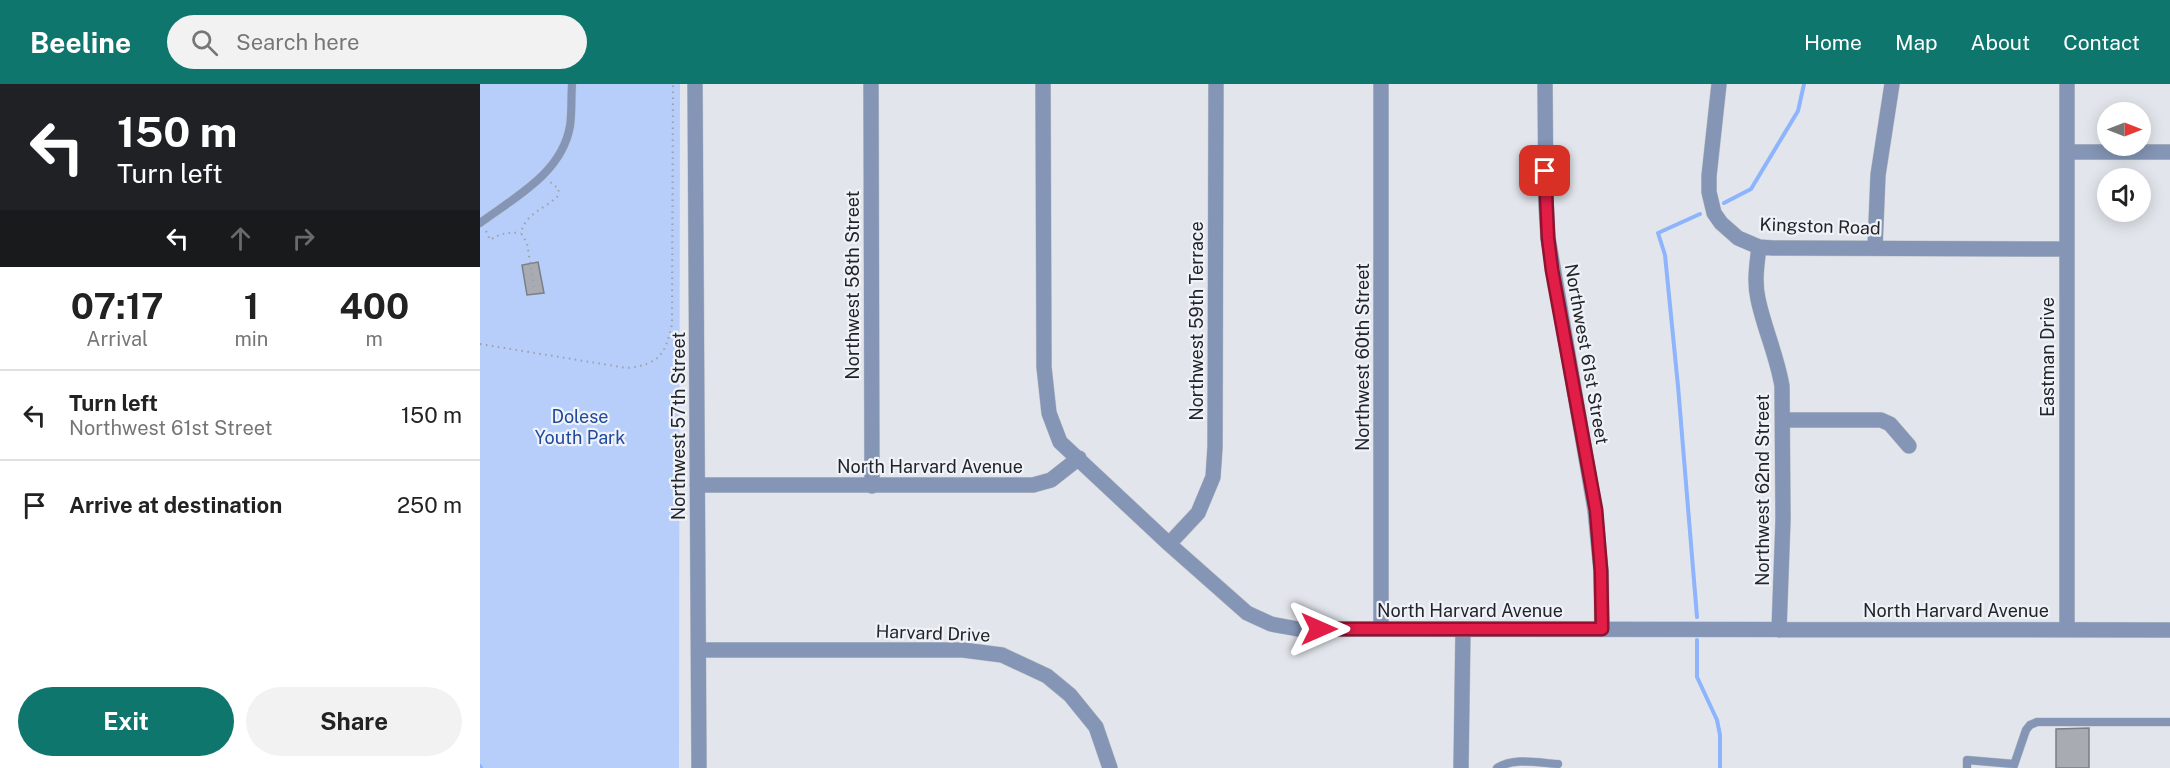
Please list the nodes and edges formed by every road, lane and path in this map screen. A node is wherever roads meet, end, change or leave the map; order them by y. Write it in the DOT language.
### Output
graph roads {
  1 [pos="572,84"];
  2 [pos="673,84"];
  3 [pos="695,84"];
  4 [pos="872,84"];
  5 [pos="1043,84"];
  6 [pos="1216,84"];
  7 [pos="1381,84"];
  8 [pos="1545,84"];
  9 [pos="1719,84"];
  10 [pos="1892,84"];
  11 [pos="2067,84"];
  12 [pos="2067,152"];
  13 [pos="2170,152"];
  14 [pos="543,176"];
  15 [pos="481,222"];
  16 [pos="521,233"];
  17 [pos="1759,246"];
  18 [pos="1875,248"];
  19 [pos="2067,249"];
  20 [pos="534,287"];
  21 [pos="480,344"];
  22 [pos="1784,420"];
  23 [pos="1909,446"];
  24 [pos="1079,458"];
  25 [pos="697,485"];
  26 [pos="872,486"];
  27 [pos="1169,544"];
  28 [pos="1382,629"];
  29 [pos="1463,629"];
  30 [pos="1602,629"];
  31 [pos="1779,630"];
  32 [pos="2067,630"];
  33 [pos="2170,630"];
  34 [pos="699,650"];
  35 [pos="2170,722"];
  36 [pos="1557,764"];
  37 [pos="2013,766"];
  38 [pos="699,768"];
  39 [pos="1110,768"];
  40 [pos="1461,768"];
  41 [pos="1497,768"];
  42 [pos="1967,768"];
  1 -- 14 [label="lane"];
  2 -- 21 [label="path"];
  3 -- 25 [label="street, Northwest 57th Street"];
  4 -- 26 [label="street, Northwest 58th Street"];
  5 -- 24 [label="street"];
  6 -- 27 [label="street, Northwest 59th Terrace"];
  7 -- 28 [label="street, Northwest 60th Street"];
  8 -- 30 [label="street, Northwest 61st Street"];
  9 -- 17 [label="street, Kingston Road"];
  10 -- 18 [label="street"];
  11 -- 12 [label="street, Eastman Drive"];
  12 -- 13 [label="street"];
  12 -- 19 [label="street, Eastman Drive"];
  14 -- 15 [label="lane"];
  14 -- 16 [label="path"];
  15 -- 16 [label="path"];
  16 -- 20 [label="path"];
  17 -- 18 [label="street, Kingston Road"];
  17 -- 22 [label="street, Northwest 62nd Street"];
  18 -- 19 [label="street, Kingston Road"];
  19 -- 32 [label="street, Eastman Drive"];
  22 -- 23 [label="street"];
  22 -- 31 [label="street, Northwest 62nd Street"];
  24 -- 26 [label="street, North Harvard Avenue"];
  24 -- 27 [label="street, North Harvard Avenue"];
  25 -- 26 [label="street, North Harvard Avenue"];
  25 -- 34 [label="street, Northwest 57th Street"];
  27 -- 28 [label="street, North Harvard Avenue"];
  28 -- 29 [label="street, North Harvard Avenue"];
  29 -- 30 [label="street, North Harvard Avenue"];
  29 -- 40 [label="street"];
  30 -- 31 [label="street, North Harvard Avenue"];
  31 -- 32 [label="street, North Harvard Avenue"];
  32 -- 33 [label="street, North Harvard Avenue"];
  34 -- 38 [label="street, Northwest 57th Street"];
  34 -- 39 [label="street, Harvard Drive"];
  35 -- 37 [label="lane"];
  36 -- 41 [label="lane"];
  37 -- 42 [label="lane"];
}
